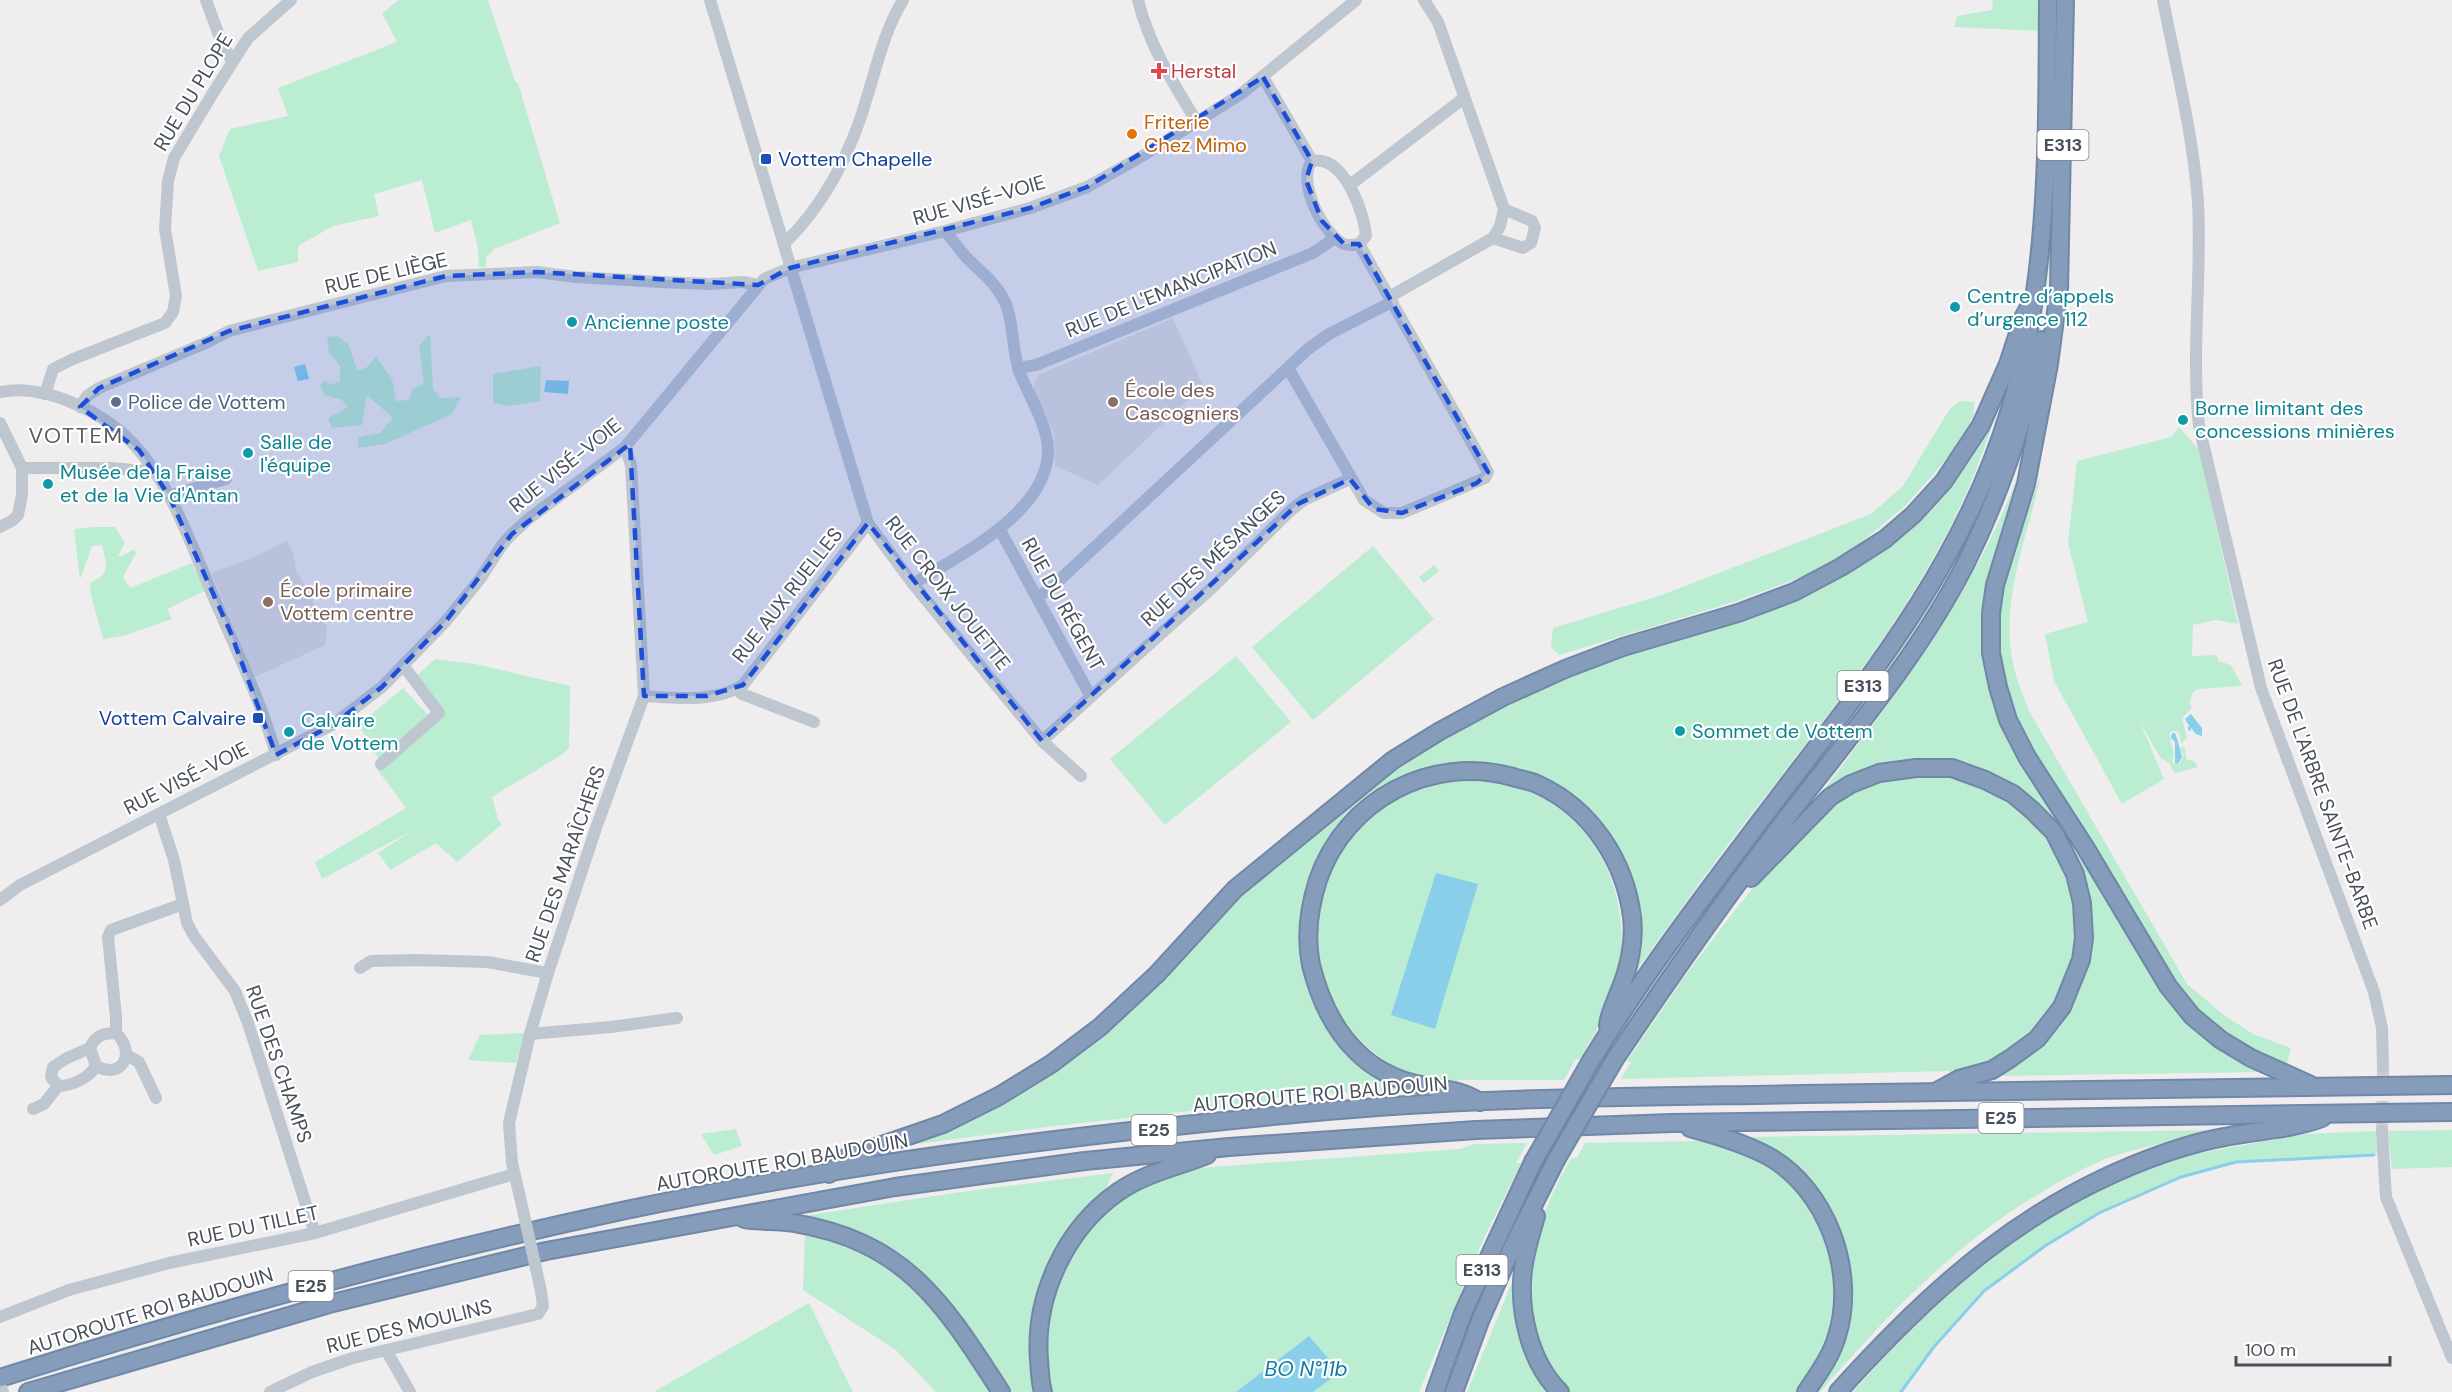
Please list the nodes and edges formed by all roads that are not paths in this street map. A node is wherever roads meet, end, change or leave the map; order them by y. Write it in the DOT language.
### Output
graph roads {
  1 [pos="206,0"];
  2 [pos="291,0"];
  3 [pos="710,0"];
  4 [pos="903,0"];
  5 [pos="1138,0"];
  6 [pos="1424,0"];
  7 [pos="2048,0"];
  8 [pos="2064,0"];
  9 [pos="2163,0"];
  10 [pos="1354,1"];
  11 [pos="232,61"];
  12 [pos="1263,77"];
  13 [pos="1464,98"];
  14 [pos="1197,122"];
  15 [pos="1312,161"];
  16 [pos="1350,185"];
  17 [pos="1504,209"];
  18 [pos="945,231"];
  19 [pos="1335,238"];
  20 [pos="1493,238"];
  21 [pos="784,244"];
  22 [pos="1359,244"];
  23 [pos="2060,250"];
  24 [pos="790,268"];
  25 [pos="758,285"];
  26 [pos="2036,294"];
  27 [pos="1390,300"];
  28 [pos="1018,368"];
  29 [pos="1287,368"];
  30 [pos="0,392"];
  31 [pos="45,394"];
  32 [pos="80,407"];
  33 [pos="0,423"];
  34 [pos="625,447"];
  35 [pos="22,468"];
  36 [pos="154,472"];
  37 [pos="226,479"];
  38 [pos="1350,479"];
  39 [pos="169,496"];
  40 [pos="868,523"];
  41 [pos="0,527"];
  42 [pos="1000,530"];
  43 [pos="913,584"];
  44 [pos="1038,597"];
  45 [pos="403,665"];
  46 [pos="736,689"];
  47 [pos="644,696"];
  48 [pos="1091,697"];
  49 [pos="814,722"];
  50 [pos="1042,741"];
  51 [pos="276,755"];
  52 [pos="381,764"];
  53 [pos="1081,776"];
  54 [pos="159,814"];
  55 [pos="1730,892"];
  56 [pos="0,900"];
  57 [pos="183,904"];
  58 [pos="360,968"];
  59 [pos="548,973"];
  60 [pos="677,1018"];
  61 [pos="116,1033"];
  62 [pos="530,1034"];
  63 [pos="1607,1035"];
  64 [pos="90,1048"];
  65 [pos="127,1055"];
  66 [pos="96,1066"];
  67 [pos="2383,1067"];
  68 [pos="2452,1085"];
  69 [pos="58,1086"];
  70 [pos="2314,1087"];
  71 [pos="1935,1092"];
  72 [pos="156,1098"];
  73 [pos="1480,1102"];
  74 [pos="33,1109"];
  75 [pos="2452,1112"];
  76 [pos="2331,1114"];
  77 [pos="1672,1123"];
  78 [pos="2382,1131"];
  79 [pos="1229,1147"];
  80 [pos="514,1174"];
  81 [pos="829,1174"];
  82 [pos="1545,1183"];
  83 [pos="729,1216"];
  84 [pos="315,1233"];
  85 [pos="541,1291"];
  86 [pos="0,1317"];
  87 [pos="386,1350"];
  88 [pos="2452,1358"];
  89 [pos="0,1378"];
  90 [pos="0,1386"];
  91 [pos="1435,1389"];
  92 [pos="3,1392"];
  93 [pos="28,1392"];
  94 [pos="270,1392"];
  95 [pos="410,1392"];
  96 [pos="1001,1392"];
  97 [pos="1043,1392"];
  98 [pos="1454,1392"];
  99 [pos="1560,1392"];
  100 [pos="1806,1392"];
  101 [pos="1838,1392"];
  1 -- 11 [label="street"];
  2 -- 11 [label="street, RUE DU PLOPE"];
  3 -- 21 [label="street, RUE CROIX JOUETTE"];
  4 -- 21 [label="street"];
  5 -- 14 [label="street"];
  6 -- 13 [label="street"];
  7 -- 26 [label="highway, E313"];
  8 -- 23 [label="highway, E313"];
  9 -- 67 [label="street, RUE DE L'ARBRE SAINTE-BARBE"];
  10 -- 12 [label="street, RUE VISÉ-VOIE"];
  11 -- 31 [label="street, RUE DU PLOPE"];
  12 -- 14 [label="street, RUE VISÉ-VOIE"];
  12 -- 15 [label="street"];
  13 -- 16 [label="street"];
  13 -- 17 [label="street"];
  14 -- 18 [label="street, RUE VISÉ-VOIE"];
  15 -- 16 [label="street"];
  15 -- 19 [label="street"];
  16 -- 22 [label="street"];
  17 -- 20 [label="street"];
  17 -- 20 [label="street"];
  18 -- 24 [label="street, RUE VISÉ-VOIE"];
  18 -- 28 [label="street"];
  19 -- 22 [label="street"];
  19 -- 28 [label="street, RUE DE L'EMANCIPATION"];
  20 -- 27 [label="street"];
  21 -- 24 [label="street, RUE CROIX JOUETTE"];
  22 -- 27 [label="street"];
  23 -- 55 [label="highway, E313"];
  23 -- 70 [label="highway"];
  24 -- 25 [label="street, RUE VISÉ-VOIE"];
  24 -- 40 [label="street, RUE CROIX JOUETTE"];
  25 -- 32 [label="street, RUE DE LIÈGE"];
  25 -- 34 [label="street, RUE VISÉ-VOIE"];
  26 -- 63 [label="highway, E313"];
  26 -- 81 [label="highway"];
  27 -- 29 [label="street"];
  27 -- 38 [label="street"];
  28 -- 42 [label="street"];
  29 -- 38 [label="street"];
  29 -- 44 [label="street"];
  30 -- 31 [label="street"];
  31 -- 32 [label="street"];
  32 -- 36 [label="street"];
  33 -- 35 [label="street"];
  34 -- 45 [label="street, RUE VISÉ-VOIE"];
  34 -- 47 [label="street, RUE DES MARAÎCHERS"];
  35 -- 36 [label="street"];
  35 -- 41 [label="street"];
  36 -- 39 [label="street"];
  37 -- 39 [label="street"];
  38 -- 48 [label="street, RUE DES MÉSANGES"];
  39 -- 51 [label="street"];
  40 -- 43 [label="street, RUE CROIX JOUETTE"];
  40 -- 46 [label="street, RUE AUX RUELLES"];
  42 -- 43 [label="street"];
  42 -- 44 [label="street, RUE DU RÉGENT"];
  43 -- 50 [label="street, RUE CROIX JOUETTE"];
  44 -- 48 [label="street, RUE DU RÉGENT"];
  45 -- 51 [label="street, RUE VISÉ-VOIE"];
  45 -- 52 [label="street"];
  46 -- 47 [label="street, RUE AUX RUELLES"];
  46 -- 49 [label="street, RUE AUX RUELLES"];
  47 -- 59 [label="street, RUE DES MARAÎCHERS"];
  48 -- 50 [label="street, RUE DES MÉSANGES"];
  50 -- 53 [label="street, RUE CROIX JOUETTE"];
  51 -- 54 [label="street, RUE VISÉ-VOIE"];
  54 -- 56 [label="street, RUE VISÉ-VOIE"];
  54 -- 57 [label="street, RUE DES CHAMPS"];
  55 -- 71 [label="highway"];
  55 -- 82 [label="highway, E313, bridge"];
  57 -- 61 [label="street"];
  57 -- 84 [label="street, RUE DES CHAMPS"];
  58 -- 59 [label="street"];
  59 -- 62 [label="street, RUE DES MARAÎCHERS"];
  60 -- 62 [label="street"];
  61 -- 64 [label="street"];
  61 -- 65 [label="street"];
  62 -- 80 [label="street, RUE DES MARAÎCHERS"];
  63 -- 73 [label="highway"];
  63 -- 91 [label="highway, E313, bridge"];
  64 -- 66 [label="street"];
  64 -- 69 [label="street"];
  65 -- 66 [label="street"];
  65 -- 72 [label="street"];
  66 -- 69 [label="street"];
  68 -- 70 [label="highway, E25"];
  69 -- 74 [label="street"];
  70 -- 71 [label="highway, E25"];
  71 -- 73 [label="highway, AUTOROUTE ROI BAUDOUIN / E25"];
  73 -- 81 [label="highway, AUTOROUTE ROI BAUDOUIN / E25"];
  75 -- 76 [label="highway, E25"];
  76 -- 77 [label="highway, E25"];
  76 -- 101 [label="highway"];
  77 -- 79 [label="highway, E25"];
  77 -- 100 [label="highway"];
  78 -- 88 [label="street"];
  79 -- 83 [label="highway, E25"];
  79 -- 97 [label="highway"];
  80 -- 84 [label="street, RUE DU TILLET"];
  80 -- 85 [label="street, RUE DES MARAÎCHERS, bridge"];
  81 -- 89 [label="highway, AUTOROUTE ROI BAUDOUIN / E25"];
  82 -- 98 [label="highway, E313"];
  82 -- 99 [label="highway"];
  83 -- 93 [label="highway, E25"];
  83 -- 96 [label="highway"];
  84 -- 86 [label="street, RUE DU TILLET"];
  85 -- 87 [label="street, RUE DES MOULINS"];
  87 -- 94 [label="street, RUE DES MOULINS"];
  87 -- 95 [label="street"];
  90 -- 92 [label="street"];
}
